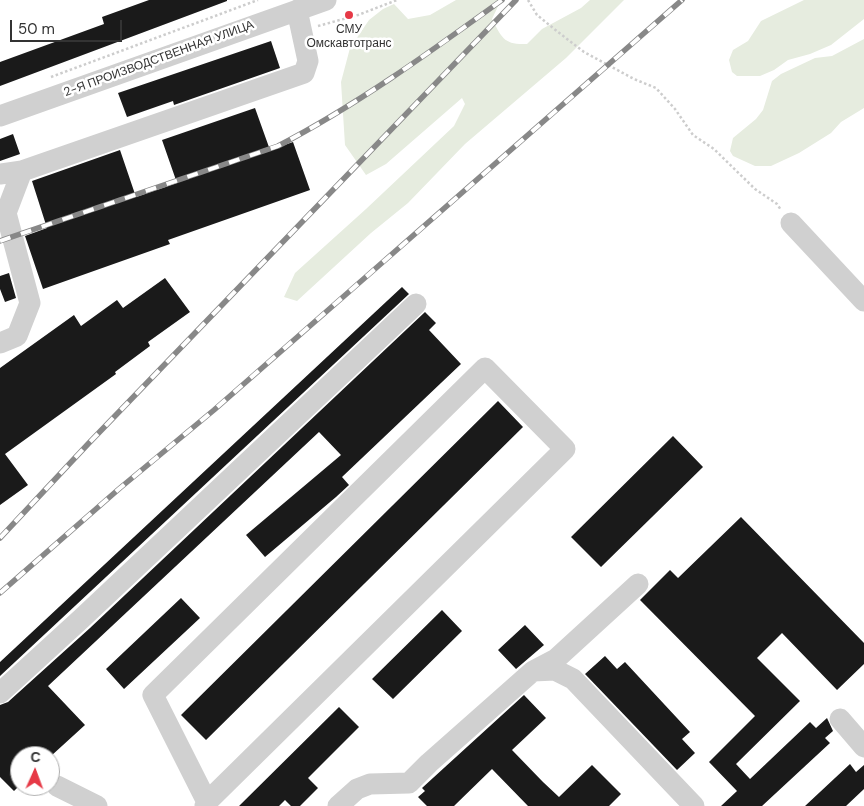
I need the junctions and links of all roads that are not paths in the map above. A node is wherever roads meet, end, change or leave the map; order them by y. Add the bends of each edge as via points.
1 (321, 1) edge
2 (297, 10) junction
3 (0, 116) edge
4 (22, 171) junction
5 (0, 174) edge
6 (791, 223) road end
7 (864, 301) edge
8 (416, 304) dead end
9 (0, 343) edge
10 (638, 584) dead end
11 (533, 671) junction
12 (0, 693) edge
13 (840, 719) dead end
14 (864, 747) edge
15 (60, 788) edge
16 (206, 804) edge
17 (97, 806) edge
18 (338, 806) edge
19 (694, 806) edge

1 - 2 street, 2-Я ПРОИЗВОДСТВЕННАЯ УЛИЦА
2 - 3 street, 2-Я ПРОИЗВОДСТВЕННАЯ УЛИЦА
2 - 4 street via 308,61 304,73
4 - 5 street
4 - 9 street via 6,213 30,303 17,336
6 - 7 street
8 - 12 street
10 - 11 street via 556,659
11 - 18 street via 409,783 370,784 357,789
11 - 19 street via 555,670 573,679
13 - 14 street
15 - 17 street
16 - 16 street via 153,695 485,368 565,449

